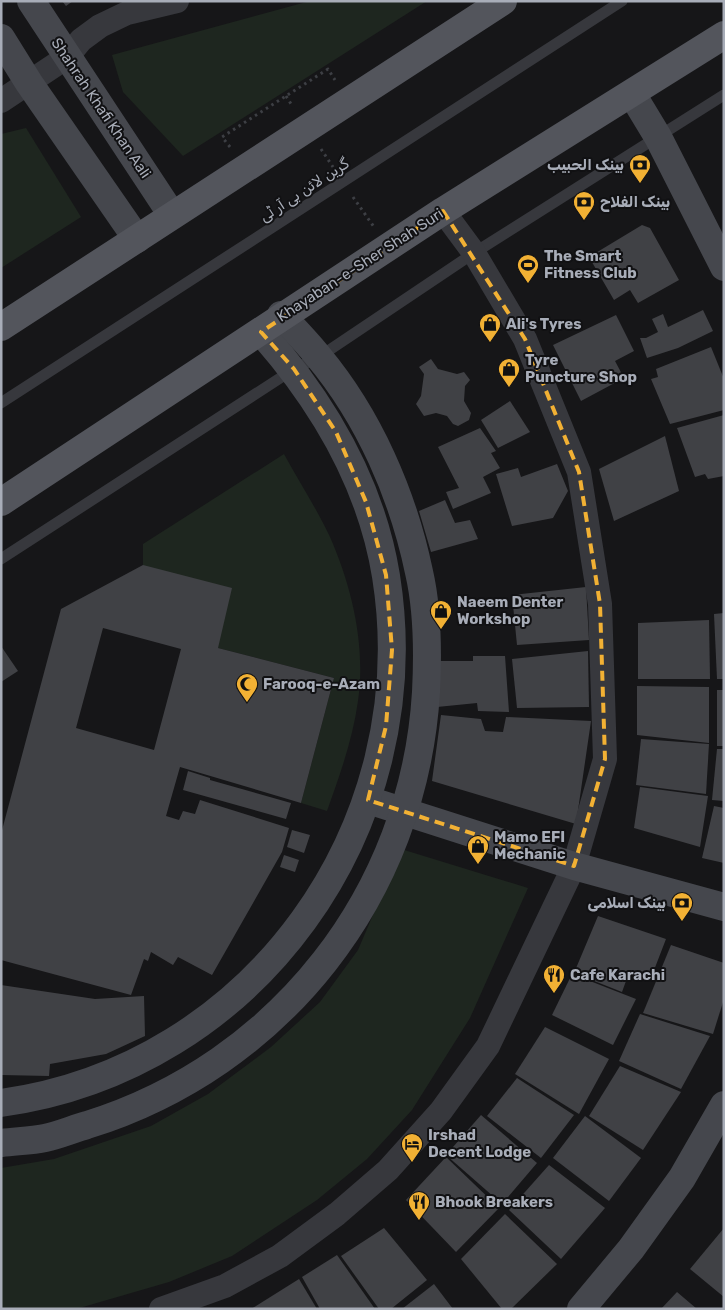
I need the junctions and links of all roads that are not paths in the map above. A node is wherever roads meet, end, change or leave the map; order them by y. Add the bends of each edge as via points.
1 (31, 1) edge
2 (177, 1) edge
3 (503, 1) edge
4 (622, 1) edge
5 (724, 35) edge
6 (1, 38) edge
7 (67, 57) junction
8 (29, 83) junction
9 (632, 94) junction
10 (724, 95) edge
11 (1, 101) edge
12 (658, 137) junction
13 (443, 210) junction
14 (172, 215) junction
15 (137, 238) junction
16 (474, 253) junction
17 (724, 267) edge
18 (271, 324) junction
19 (1, 327) edge
20 (320, 357) junction
21 (294, 369) junction
22 (1, 403) edge
23 (1, 502) edge
24 (1, 559) edge
25 (368, 800) junction
26 (405, 812) junction
27 (574, 866) junction
28 (724, 907) edge
29 (1, 1103) edge
30 (724, 1105) edge
31 (1, 1143) edge
32 (161, 1309) edge
33 (580, 1309) edge

1 - 7 street, Shahrah Khafi Khan Aali
2 - 7 street via 127,13 100,26 81,40
3 - 14 main road
4 - 22 lane, گرین لائن بی آر ٹی
5 - 9 main road, Khayaban-e-Sher Shah Suri
6 - 8 street
7 - 8 street
7 - 14 street, Shahrah Khafi Khan Aali
8 - 11 street
8 - 15 street
9 - 12 street
9 - 13 main road, Khayaban-e-Sher Shah Suri
10 - 12 lane
12 - 16 lane
12 - 17 street
13 - 16 street
13 - 18 main road, Khayaban-e-Sher Shah Suri
14 - 15 main road
15 - 19 main road
16 - 20 lane
16 - 27 street via 525,339 580,472 600,604 606,759
18 - 20 street
18 - 21 street
18 - 23 main road, Khayaban-e-Sher Shah Suri
20 - 21 lane
20 - 26 street via 365,424 398,496 420,574 428,654 423,734
21 - 24 lane
21 - 25 street via 336,432 366,502 386,575 392,650 386,726
25 - 26 street
25 - 29 street via 337,870 305,919 241,992 179,1039 110,1074 36,1098
26 - 27 street
26 - 31 street via 372,890 332,953 269,1023 201,1074 126,1112 45,1138
27 - 28 street
27 - 32 street via 488,1046 440,1111 388,1170 337,1214 280,1256 225,1286
30 - 33 street via 682,1178 631,1248

